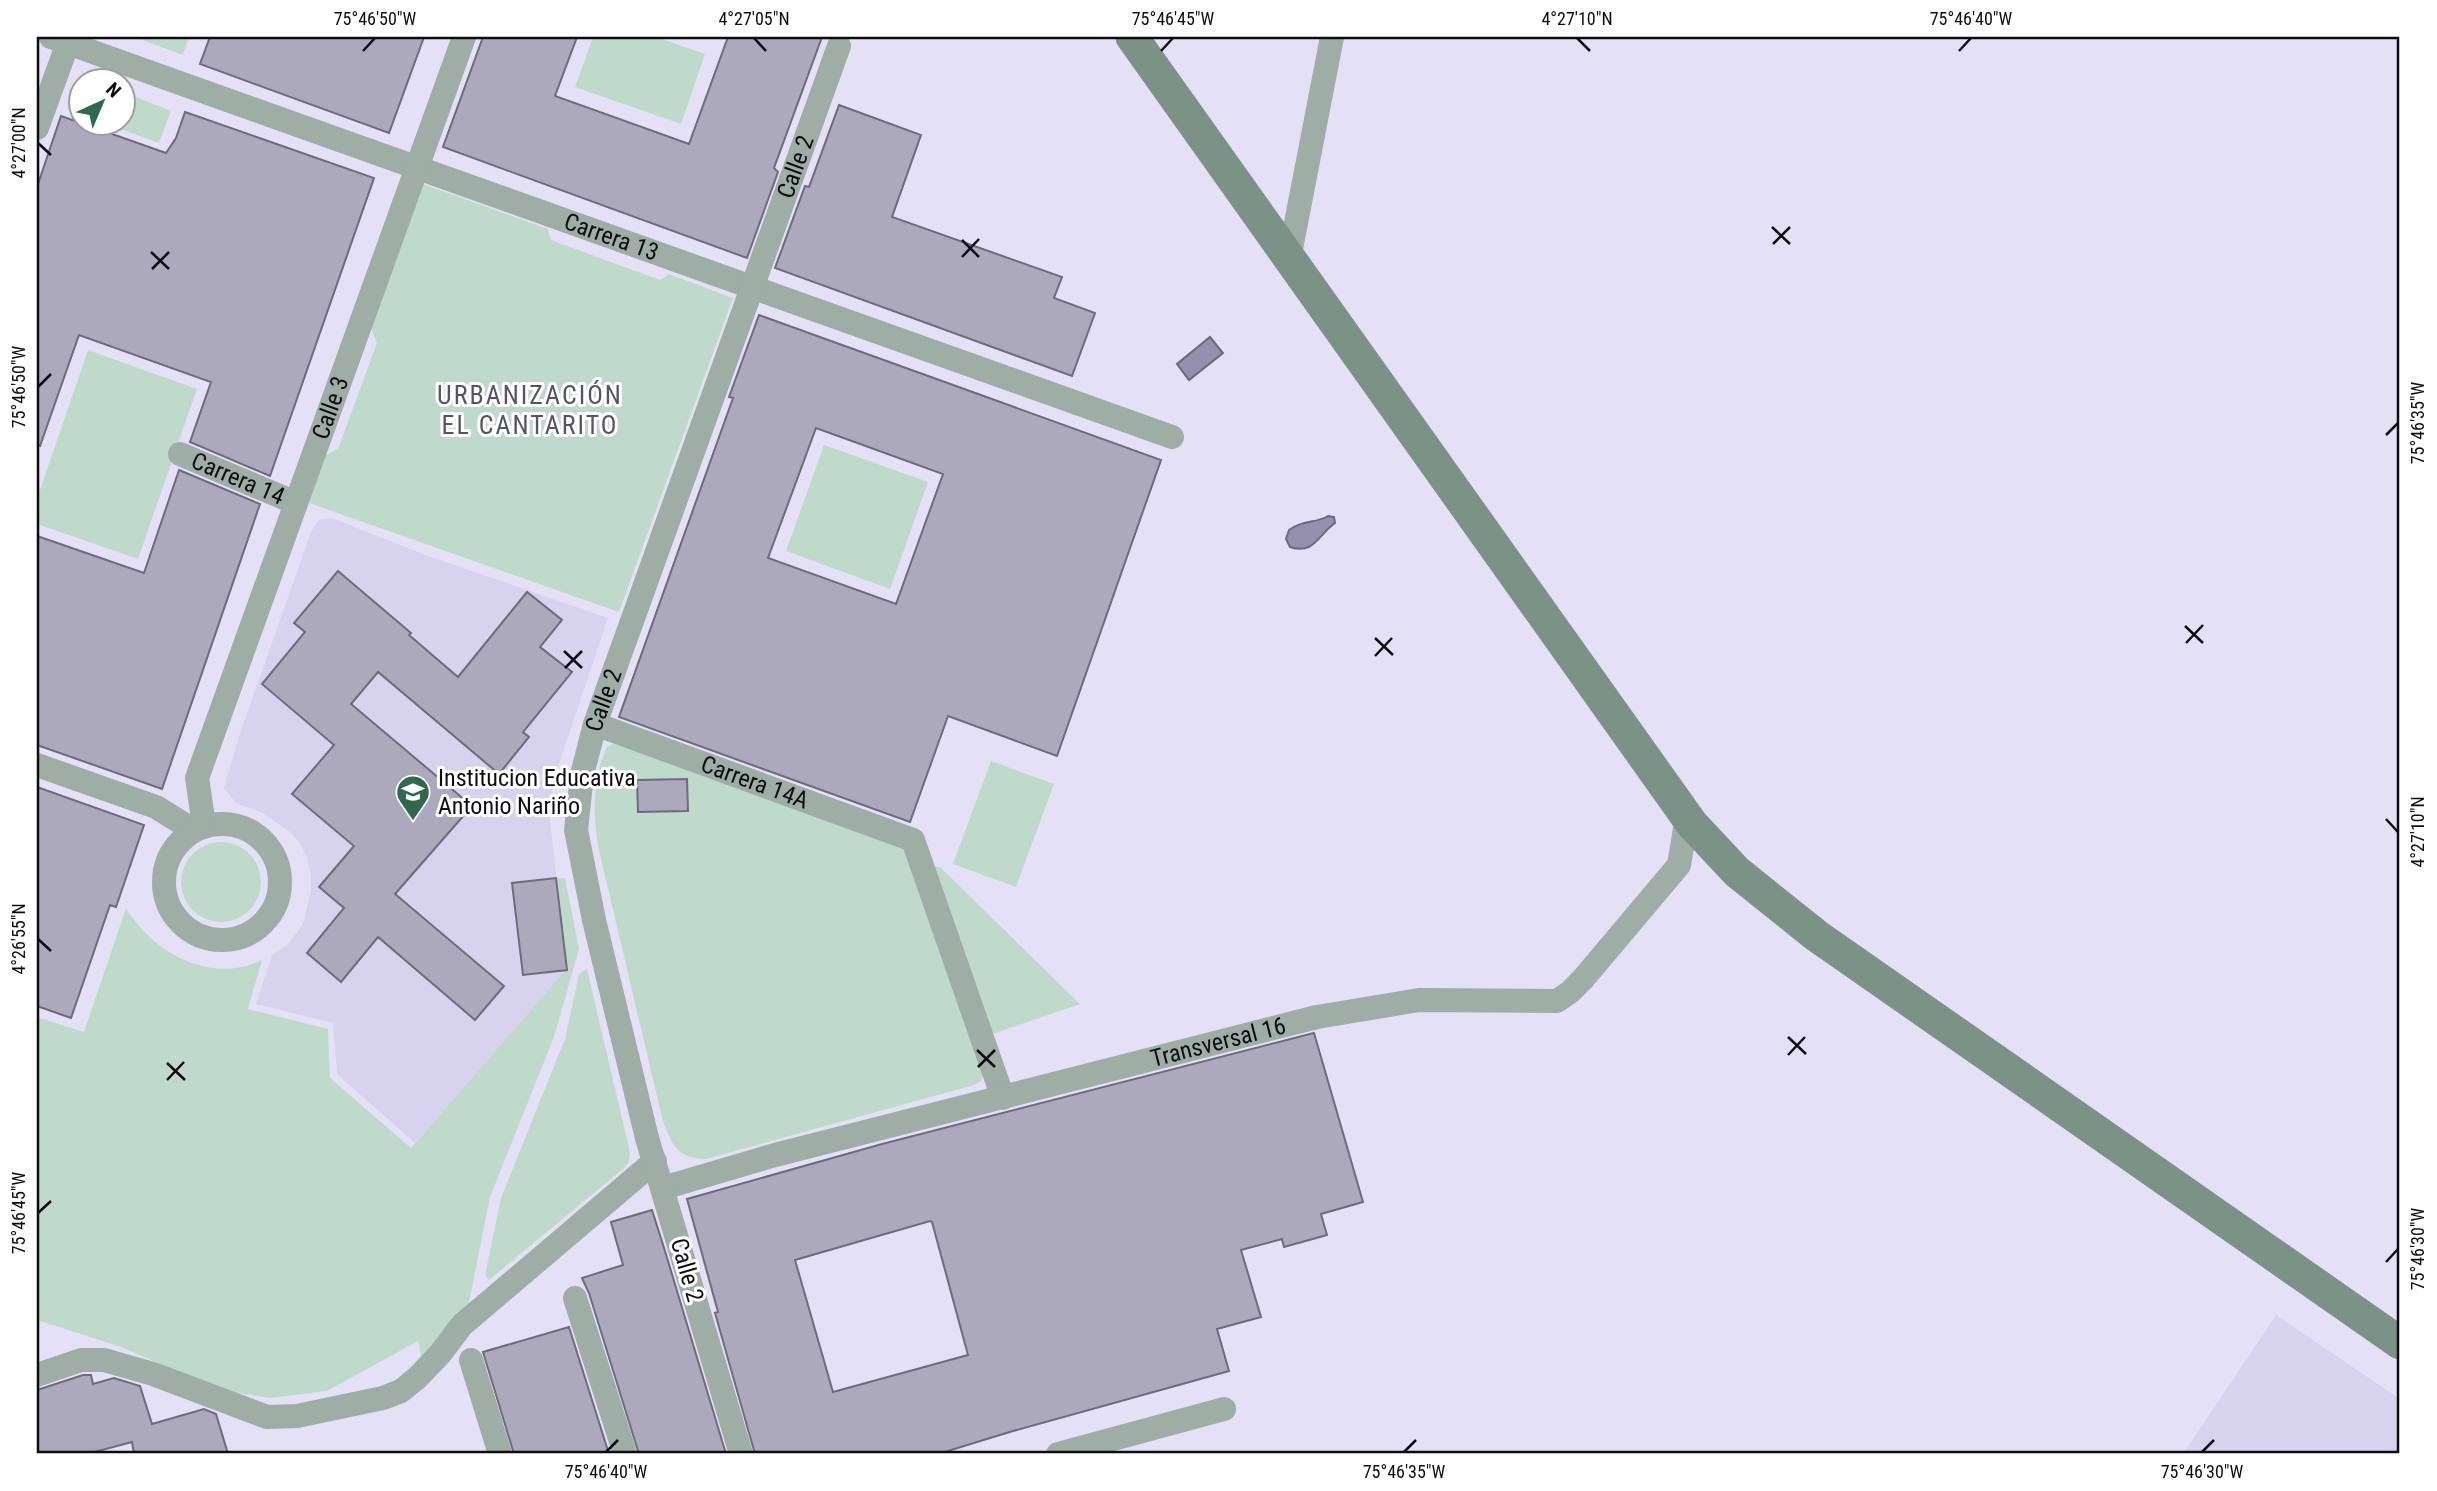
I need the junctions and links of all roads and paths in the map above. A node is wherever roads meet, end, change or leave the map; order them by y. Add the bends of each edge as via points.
1 (464, 37) edge
2 (1132, 37) edge
3 (1332, 37) edge
4 (63, 38) edge
5 (839, 46) dead end
6 (37, 128) edge
7 (417, 167) junction
8 (1290, 259) junction
9 (753, 288) junction
10 (1172, 437) dead end
11 (180, 454) dead end
12 (296, 503) junction
13 (595, 724) junction
14 (37, 765) edge
15 (1687, 817) junction
16 (200, 831) junction
17 (1724, 858) junction
18 (1679, 865) junction
19 (1003, 1098) junction
20 (655, 1161) junction
21 (663, 1188) junction
22 (575, 1298) dead end
23 (2400, 1343) edge
24 (471, 1360) dead end
25 (37, 1375) edge
26 (1224, 1409) dead end
27 (500, 1454) edge
28 (625, 1454) edge
29 (741, 1454) edge
30 (1058, 1454) edge

1 - 7 street, Calle 3
2 - 8 main road
3 - 8 street
4 - 6 street
4 - 7 street, Carrera 13
5 - 9 street, Calle 2
7 - 9 street, Carrera 13
7 - 12 street, Calle 3
8 - 15 main road
9 - 10 street, Carrera 13
9 - 13 street, Calle 2
11 - 12 street, Carrera 14
12 - 16 street, Calle 3 via 197,778
13 - 19 street, Carrera 14A via 913,840
13 - 20 street, Calle 2 via 582,775 576,830
14 - 16 street via 156,807
15 - 17 main road
15 - 18 street
16 - 16 street via 166,865 163,876 170,910 185,927 205,938 240,938 260,927 274,909 280,875 273,854 249,830
17 - 18 street
17 - 23 main road via 1817,936
18 - 19 street, Transversal 16 via 1583,979 1557,1001 1419,1000 1317,1017
19 - 21 street, Transversal 16
20 - 21 street, Calle 2
20 - 25 street via 462,1325 417,1378 383,1398 297,1416 267,1417 104,1360 81,1360
21 - 29 street, Calle 2
22 - 28 street
24 - 27 street
26 - 30 street

